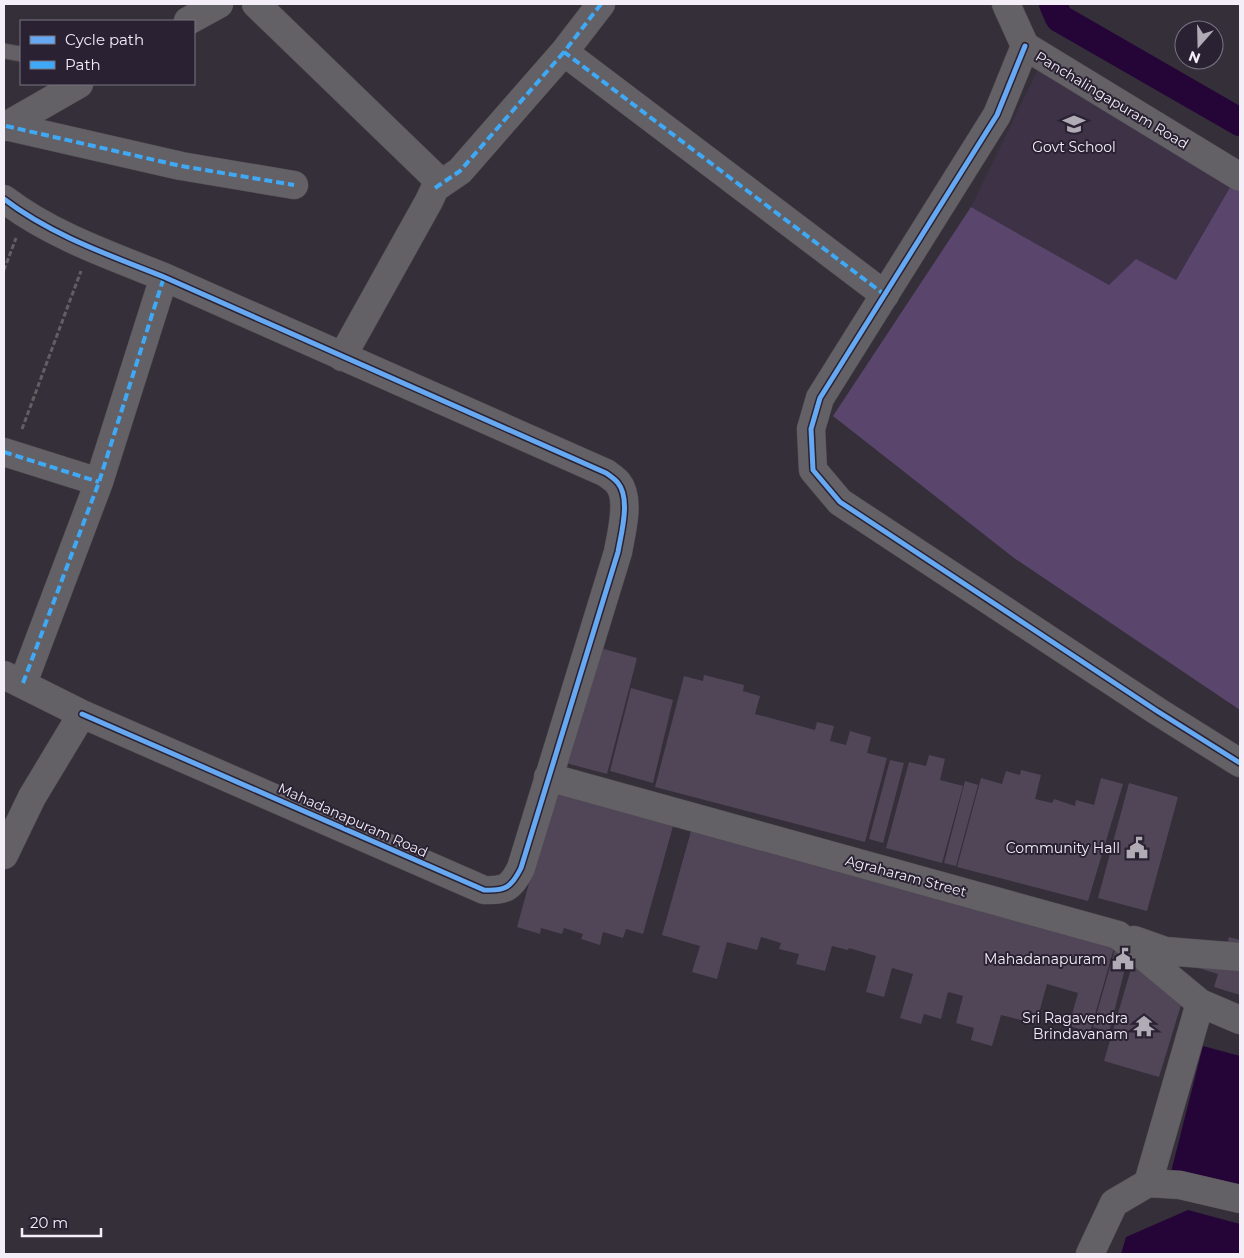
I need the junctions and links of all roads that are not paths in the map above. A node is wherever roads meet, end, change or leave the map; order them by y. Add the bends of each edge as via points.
1 (219, 4) edge
2 (256, 4) edge
3 (601, 4) edge
4 (1006, 4) edge
5 (190, 20) edge
6 (1025, 46) junction
7 (4, 51) edge
8 (564, 52) junction
9 (20, 54) edge
10 (75, 85) edge
11 (5, 126) edge
12 (1240, 177) edge
13 (294, 185) dead end
14 (435, 188) junction
15 (14, 207) edge
16 (164, 277) junction
17 (884, 295) junction
18 (342, 357) junction
19 (8, 453) edge
20 (98, 482) junction
21 (14, 679) edge
22 (82, 714) junction
23 (1240, 763) edge
24 (548, 777) junction
25 (4, 854) edge
26 (1118, 935) junction
27 (1240, 958) edge
28 (1200, 1003) junction
29 (1240, 1020) edge
30 (1148, 1183) junction
31 (1240, 1199) edge
32 (1090, 1254) edge

1 - 5 street
2 - 14 street via 436,178
3 - 8 street
4 - 6 street, Panchalingapuram Road
6 - 12 street, Panchalingapuram Road
6 - 17 street via 997,115
7 - 9 lane
8 - 14 street via 460,171
8 - 17 street
10 - 11 street
11 - 13 street via 181,166
14 - 18 street
15 - 16 street, Mahadanapuram Road via 90,247
16 - 18 street, Mahadanapuram Road
16 - 20 street
17 - 23 street via 820,398 810,429 814,470 840,502
18 - 24 street, Mahadanapuram Road via 606,473 618,483 623,493 624,516 618,552
19 - 20 street
20 - 21 street
21 - 22 street, Mahadanapuram Road
22 - 24 street, Mahadanapuram Road via 484,890 500,891 514,883
22 - 25 street via 32,797
24 - 26 street, Agraharam Street
26 - 27 street via 1165,951
26 - 28 street, Agraharam Street
28 - 29 street, Agraharam Street
28 - 30 street
30 - 31 street via 1180,1185
30 - 32 street via 1114,1203

